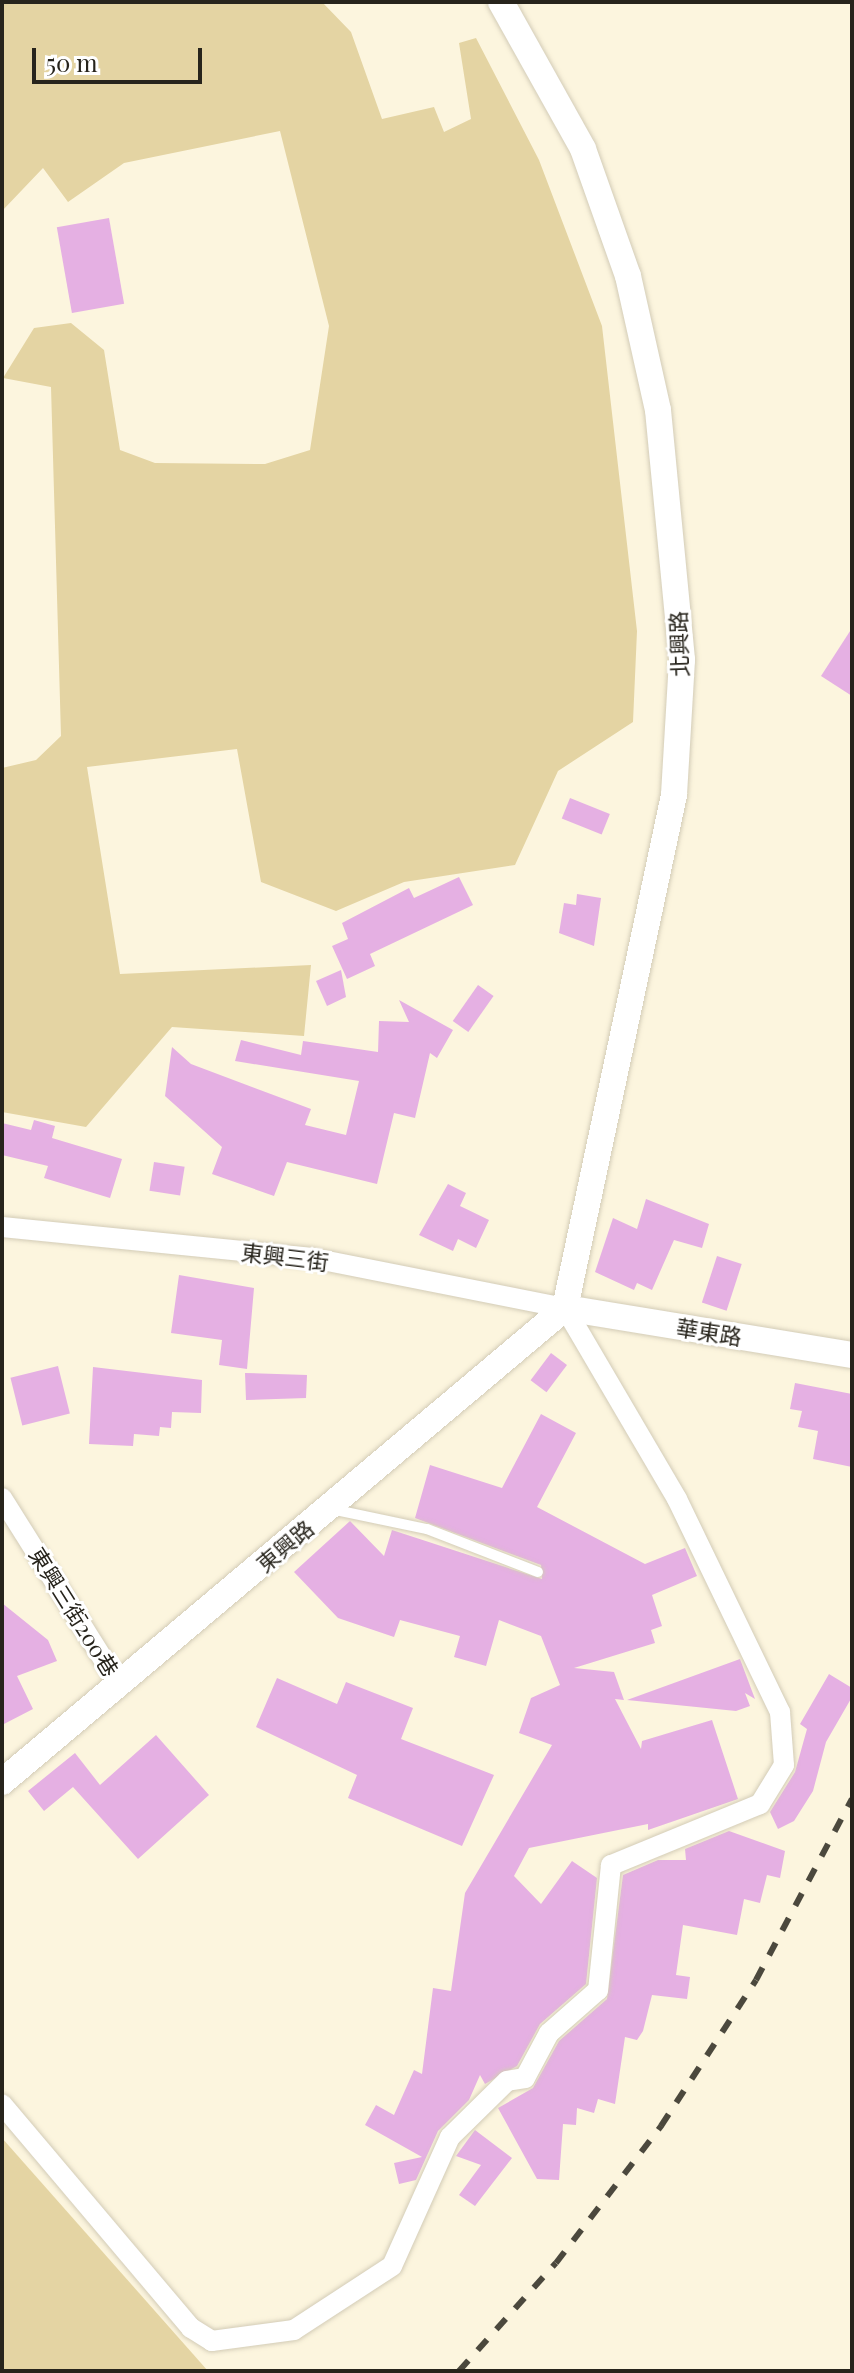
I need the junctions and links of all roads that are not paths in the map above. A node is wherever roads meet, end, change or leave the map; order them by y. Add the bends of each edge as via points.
1 (501, 2) edge
2 (2, 1227) edge
3 (565, 1308) junction
4 (852, 1355) edge
5 (2, 1498) edge
6 (329, 1509) junction
7 (538, 1572) dead end
8 (120, 1686) junction
9 (2, 1782) edge
10 (2, 2104) edge

1 - 3 street, 北興路 via 583,149 628,276 658,410 682,660 674,795
2 - 3 street, 東興三街 via 312,1258
3 - 4 street, 華東路
3 - 6 street, 東興路
3 - 10 street via 677,1499 780,1712 784,1765 760,1804 611,1865 598,1990 549,2033 525,2078 507,2081 450,2137 392,2266 294,2330 212,2341 191,2328
5 - 8 street, 東興三街200巷
6 - 7 lane via 427,1529
6 - 8 street, 東興路
8 - 9 street, 東興路

